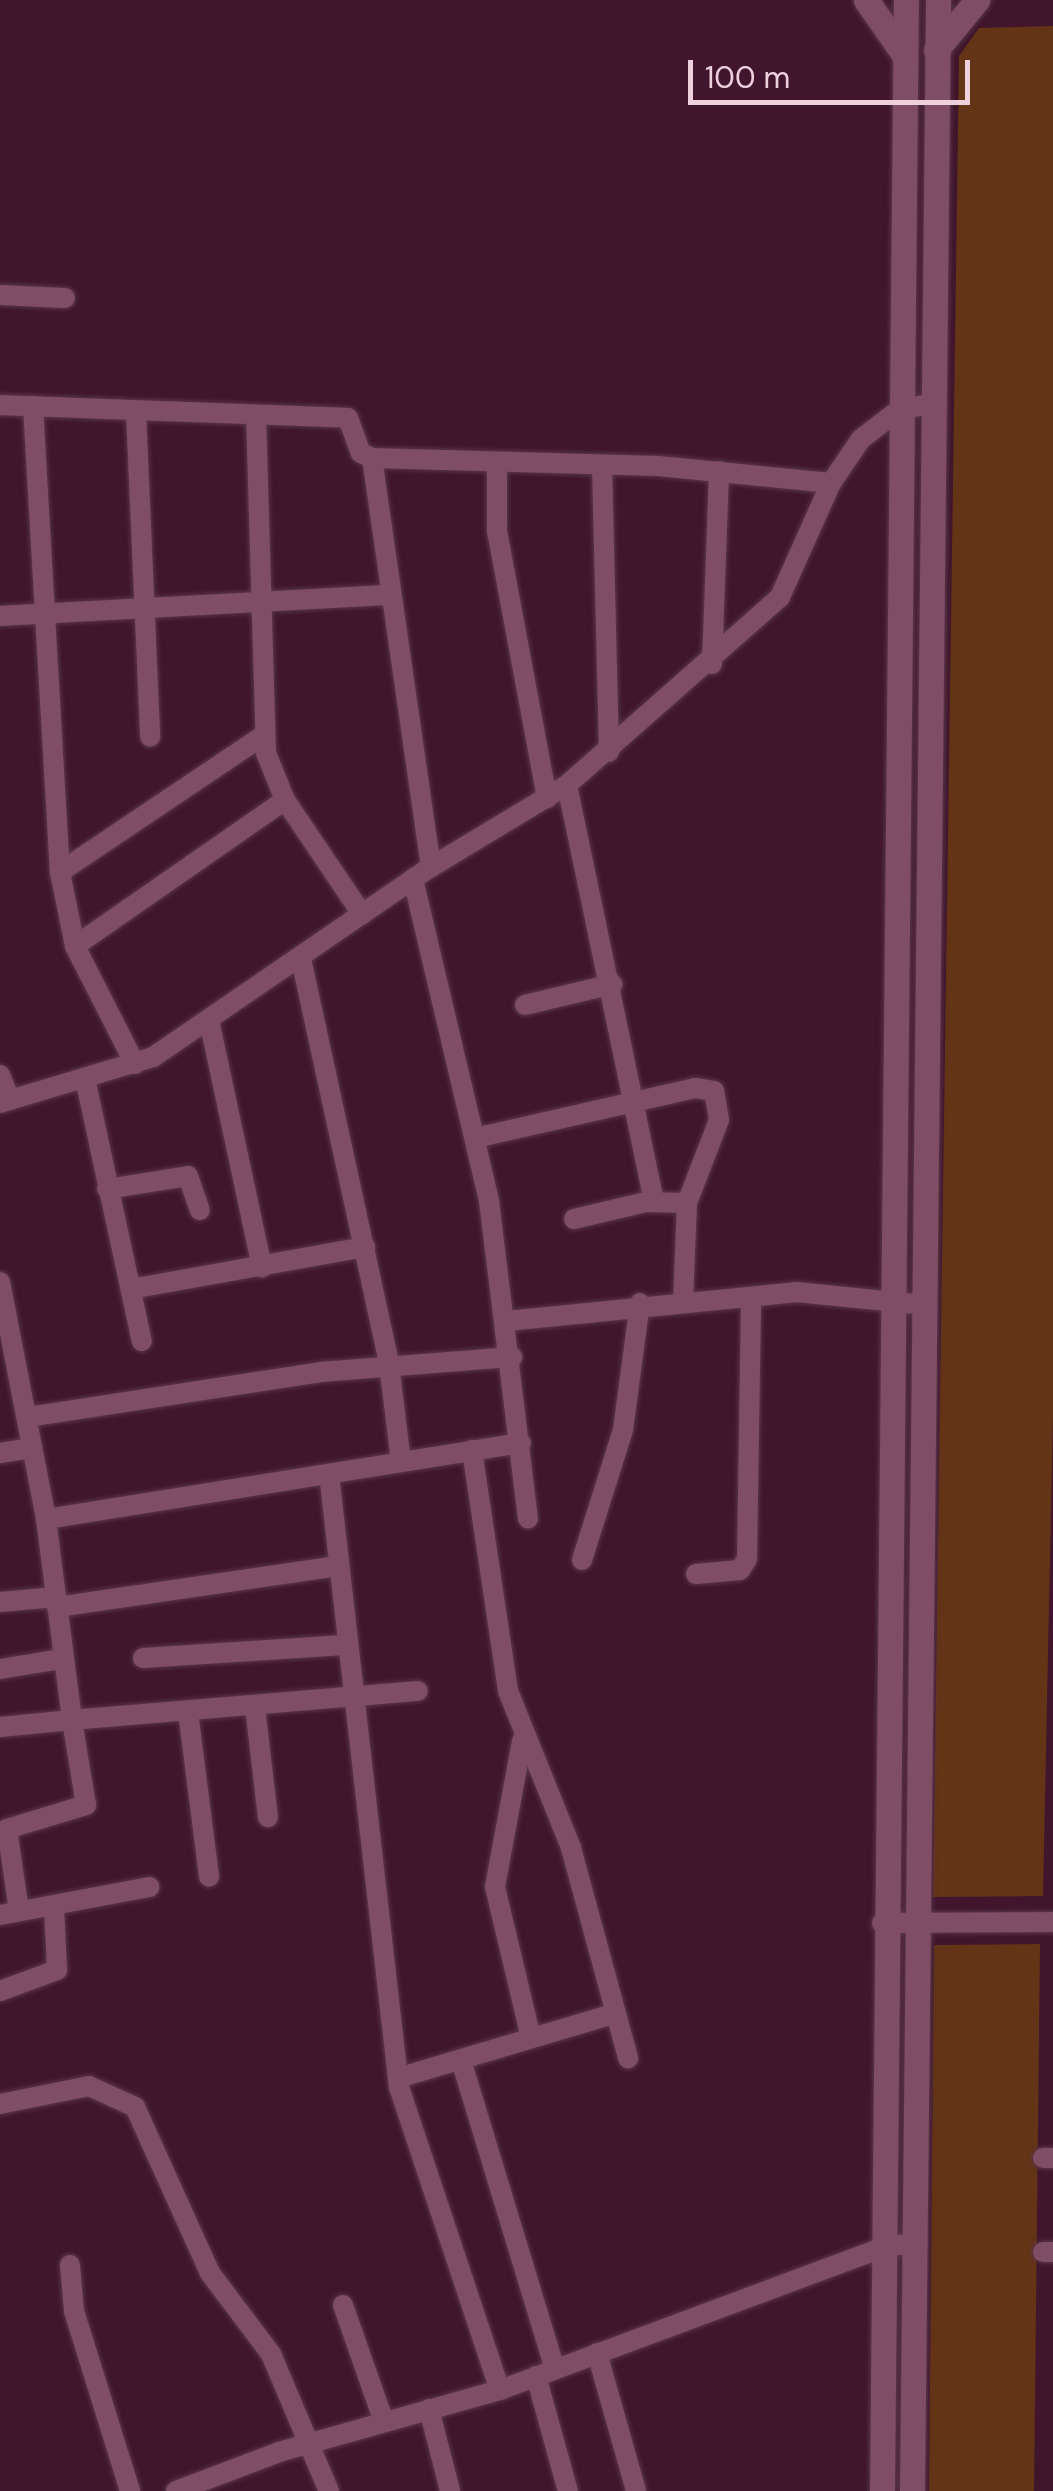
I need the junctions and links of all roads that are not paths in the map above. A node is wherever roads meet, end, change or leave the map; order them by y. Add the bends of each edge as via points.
1 (866, 0) edge
2 (906, 0) edge
3 (938, 0) edge
4 (977, 0) edge
5 (934, 53) junction
6 (906, 56) junction
7 (0, 295) edge
8 (65, 298) dead end
9 (930, 404) junction
10 (0, 405) edge
11 (33, 406) junction
12 (900, 409) junction
13 (136, 412) junction
14 (256, 415) junction
15 (372, 458) junction
16 (497, 462) junction
17 (602, 465) junction
18 (719, 471) junction
19 (831, 483) junction
20 (386, 596) junction
21 (259, 603) junction
22 (144, 608) junction
23 (44, 615) junction
24 (0, 616) edge
25 (712, 664) junction
26 (264, 735) junction
27 (150, 737) dead end
28 (609, 752) junction
29 (567, 786) junction
30 (547, 798) junction
31 (284, 800) junction
32 (60, 872) junction
33 (422, 873) junction
34 (362, 914) junction
35 (75, 946) junction
36 (300, 960) junction
37 (613, 984) junction
38 (525, 1005) dead end
39 (210, 1020) junction
40 (135, 1064) junction
41 (0, 1075) edge
42 (86, 1083) junction
43 (5, 1102) edge
44 (637, 1104) junction
45 (475, 1138) junction
46 (108, 1189) junction
47 (654, 1200) junction
48 (688, 1203) junction
49 (200, 1210) dead end
50 (574, 1220) dead end
51 (364, 1247) junction
52 (262, 1267) junction
53 (0, 1282) edge
54 (132, 1289) junction
55 (752, 1299) junction
56 (683, 1301) junction
57 (640, 1303) junction
58 (893, 1305) junction
59 (928, 1305) junction
60 (508, 1321) junction
61 (142, 1341) dead end
62 (512, 1356) junction
63 (390, 1364) junction
64 (27, 1417) junction
65 (521, 1443) junction
66 (32, 1448) junction
67 (472, 1450) junction
68 (0, 1453) edge
69 (401, 1462) junction
70 (329, 1474) junction
71 (46, 1519) junction
72 (528, 1519) dead end
73 (582, 1560) dead end
74 (338, 1566) junction
75 (696, 1574) dead end
76 (0, 1602) edge
77 (56, 1602) junction
78 (345, 1645) junction
79 (143, 1658) dead end
80 (62, 1659) junction
81 (0, 1669) edge
82 (418, 1691) dead end
83 (349, 1700) junction
84 (255, 1707) junction
85 (188, 1712) junction
86 (72, 1720) junction
87 (0, 1727) edge
88 (522, 1741) junction
89 (268, 1817) dead end
90 (6, 1825) edge
91 (209, 1877) dead end
92 (149, 1887) dead end
93 (54, 1906) junction
94 (9, 1913) edge
95 (923, 1922) junction
96 (1053, 1922) edge
97 (882, 1923) junction
98 (0, 1991) edge
99 (616, 2013) junction
100 (531, 2038) junction
101 (628, 2058) dead end
102 (460, 2060) junction
103 (398, 2078) junction
104 (0, 2104) edge
105 (915, 2243) junction
106 (885, 2247) junction
107 (70, 2266) dead end
108 (343, 2305) dead end
109 (597, 2353) junction
110 (545, 2372) junction
111 (500, 2390) junction
112 (429, 2410) junction
113 (384, 2422) junction
114 (305, 2444) junction
115 (180, 2490) edge
116 (130, 2491) edge
117 (329, 2491) edge
118 (450, 2491) edge
119 (568, 2491) edge
120 (636, 2491) edge
121 (882, 2491) edge
122 (912, 2491) edge

1 - 6 street
2 - 6 street
3 - 5 street
4 - 5 street
5 - 9 street
6 - 12 street
7 - 8 street
9 - 12 street
9 - 59 street
10 - 11 street
11 - 13 street
11 - 23 street
12 - 19 street via 861,438
12 - 58 street
13 - 14 street
13 - 22 street
14 - 15 street via 353,418 361,453
14 - 21 street
15 - 16 street
15 - 20 street
16 - 17 street
16 - 30 street via 497,531
17 - 18 street
17 - 28 street
18 - 19 street
18 - 25 street
19 - 25 street via 780,597
20 - 21 street
20 - 33 street
21 - 22 street
21 - 26 street
22 - 23 street
22 - 27 street
23 - 24 street
23 - 32 street
25 - 28 street
26 - 31 street
26 - 32 street
28 - 29 street
29 - 30 street
29 - 37 street
30 - 33 street
31 - 34 street
31 - 35 street
32 - 35 street
33 - 34 street
33 - 45 street
34 - 36 street
35 - 40 street
36 - 39 street
36 - 51 street
37 - 38 street
37 - 44 street
39 - 40 street
39 - 52 street
40 - 42 street
41 - 43 street
42 - 43 street
42 - 46 street
44 - 45 street
44 - 47 street
44 - 48 street via 695,1088 717,1098 719,1120
45 - 60 street
46 - 49 street via 188,1176
46 - 54 street
47 - 48 street
47 - 50 street
48 - 56 street
51 - 52 street
51 - 63 street
52 - 54 street
53 - 64 street
54 - 61 street
55 - 56 street
55 - 58 street via 808,1291
55 - 75 street via 748,1559 740,1570
56 - 57 street
57 - 60 street
57 - 73 street via 623,1430
58 - 59 street
58 - 97 street
59 - 95 street
60 - 62 street
62 - 63 street
62 - 65 street
63 - 64 street
63 - 69 street
64 - 66 street
65 - 67 street
65 - 72 street
66 - 68 street
66 - 71 street
67 - 69 street
67 - 88 street via 496,1632
69 - 70 street
70 - 71 street
70 - 74 street
71 - 77 street
74 - 77 street
74 - 78 street
76 - 77 street
77 - 80 street
78 - 79 street
78 - 83 street
80 - 81 street
80 - 86 street
82 - 83 street
83 - 84 street
83 - 103 street
84 - 85 street
84 - 89 street
85 - 86 street
85 - 91 street
86 - 87 street
86 - 90 street via 86,1805
88 - 99 street via 567,1834
88 - 100 street via 495,1887
90 - 94 street
92 - 93 street
93 - 94 street
93 - 98 street via 57,1970
95 - 96 street
95 - 97 street
95 - 105 street
97 - 106 street
99 - 100 street
99 - 101 street
100 - 102 street
102 - 103 street
102 - 110 street
103 - 111 street
104 - 114 street via 90,2086 135,2107 210,2273 271,2354
105 - 106 street
105 - 122 street
106 - 109 street
106 - 121 street
107 - 116 street via 74,2311
108 - 113 street
109 - 110 street
109 - 120 street
110 - 111 street
110 - 119 street
111 - 112 street
112 - 113 street
112 - 118 street
113 - 114 street
114 - 115 street
114 - 117 street

